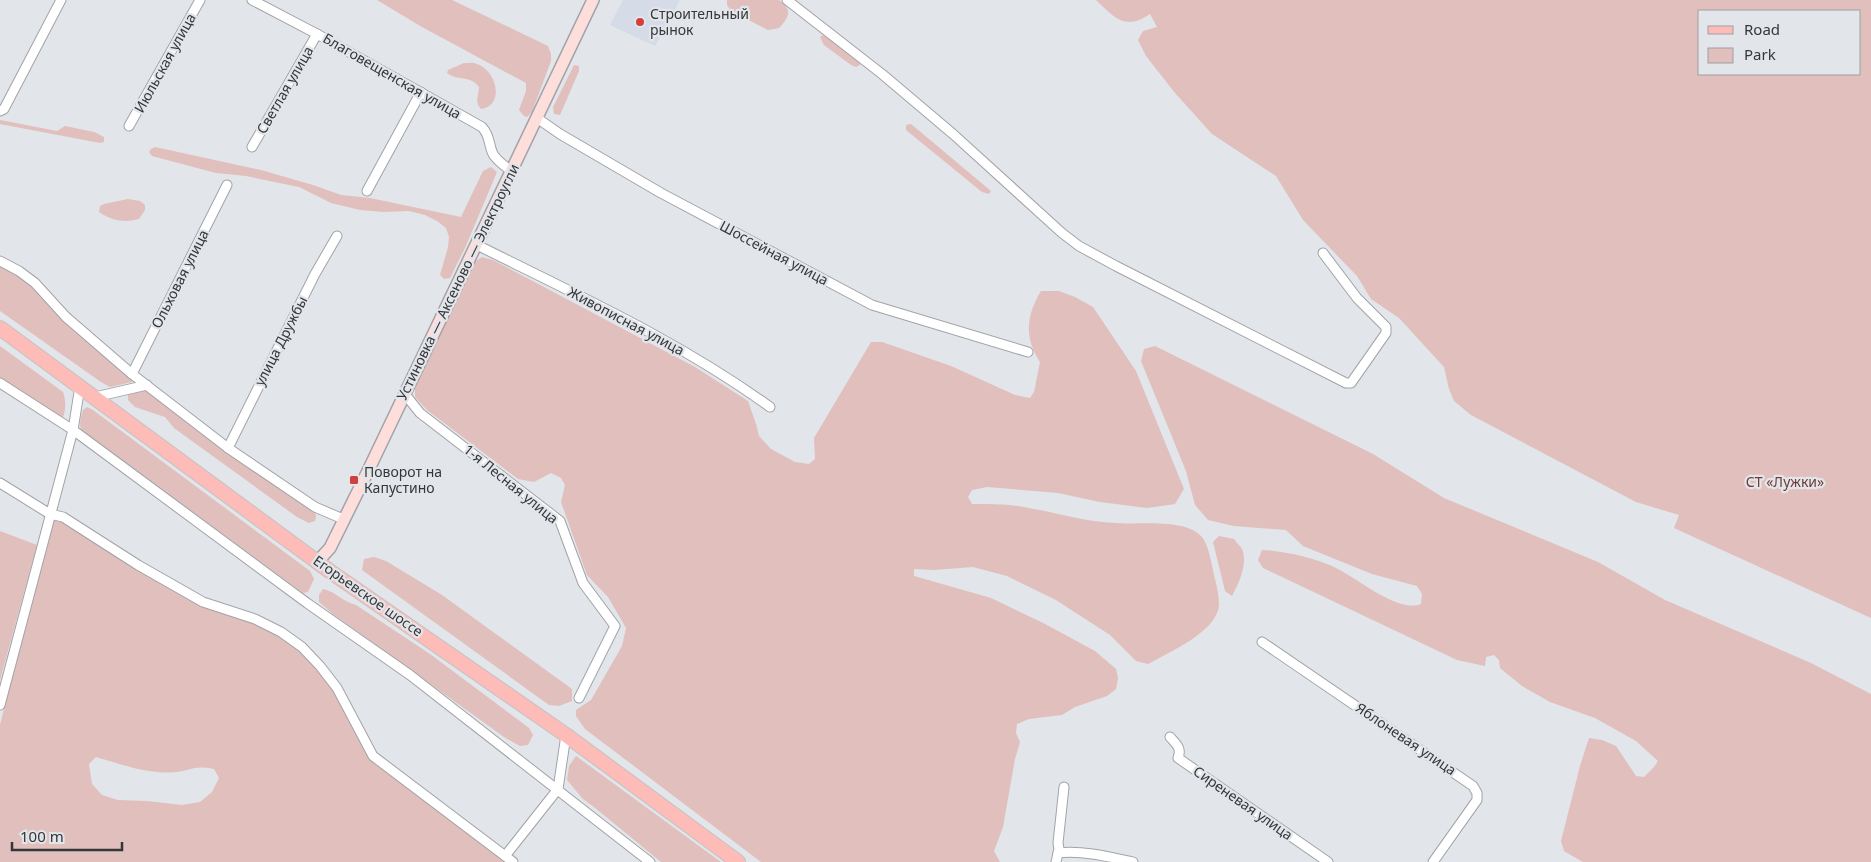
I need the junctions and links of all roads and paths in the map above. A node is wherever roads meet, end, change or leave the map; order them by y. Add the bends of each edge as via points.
1 (61, 0) edge
2 (200, 0) edge
3 (252, 0) edge
4 (593, 0) edge
5 (787, 0) edge
6 (317, 34) junction
7 (421, 92) junction
8 (0, 110) edge
9 (537, 118) junction
10 (129, 126) dead end
11 (252, 147) dead end
12 (511, 171) junction
13 (227, 185) dead end
14 (367, 191) dead end
15 (337, 236) dead end
16 (477, 245) junction
17 (1323, 253) dead end
18 (0, 261) edge
19 (0, 328) edge
20 (1028, 352) dead end
21 (132, 374) junction
22 (0, 383) edge
23 (147, 385) junction
24 (80, 386) junction
25 (404, 393) junction
26 (95, 398) junction
27 (770, 407) dead end
28 (73, 430) junction
29 (228, 448) junction
30 (0, 483) edge
31 (50, 514) junction
32 (343, 519) junction
33 (318, 561) junction
34 (1262, 642) dead end
35 (579, 698) dead end
36 (0, 705) edge
37 (566, 735) junction
38 (1170, 737) dead end
39 (1064, 787) dead end
40 (558, 790) junction
41 (505, 856) junction
42 (1057, 857) edge
43 (513, 862) edge
44 (650, 862) edge
45 (738, 862) edge
46 (1133, 862) edge
47 (1328, 862) edge
48 (1433, 862) edge

1 - 8 street via 4,109
2 - 10 street, Июльская улица
3 - 6 street, Благовещенская улица
4 - 9 main road, Устиновка — Аксеново — Электроугли
5 - 17 street via 953,134 1079,246 1190,305 1351,383 1386,333 1386,327 1357,298
6 - 7 street, Благовещенская улица
6 - 11 street, Светлая улица
7 - 12 street, Благовещенская улица via 482,128 488,134 492,152
7 - 14 street
9 - 12 main road, Устиновка — Аксеново — Электроугли
9 - 20 street, Шоссейная улица via 662,193 872,305
12 - 16 main road, Устиновка — Аксеново — Электроугли
13 - 21 street, Ольховая улица
15 - 29 street, улица Дружбы
16 - 25 main road, Устиновка — Аксеново — Электроугли
16 - 27 street, Живописная улица via 650,331 730,378
18 - 21 street via 35,283 66,317
19 - 24 main road, Егорьевское шоссе
21 - 23 street
22 - 28 street
23 - 26 street
23 - 29 street
24 - 26 main road, Егорьевское шоссе
24 - 28 street
25 - 32 main road, Устиновка — Аксеново — Электроугли
25 - 35 street, 1-я Лесная улица via 420,413 560,521 583,582 615,626
26 - 33 main road, Егорьевское шоссе
28 - 31 street
28 - 40 street via 410,675
29 - 32 street via 316,507
30 - 31 street
31 - 36 street
31 - 41 street via 63,517 203,602 255,619 302,647 337,688 373,756
32 - 33 main road, Устиновка — Аксеново — Электроугли via 330,548
33 - 37 main road, Егорьевское шоссе
34 - 48 street, Яблоневая улица via 1473,786 1477,800
37 - 40 street
37 - 45 main road, Егорьевское шоссе
38 - 47 street, Сиреневая улица via 1181,752 1178,758
39 - 42 street
40 - 41 street
40 - 44 street
41 - 43 street
42 - 46 street via 1069,852

